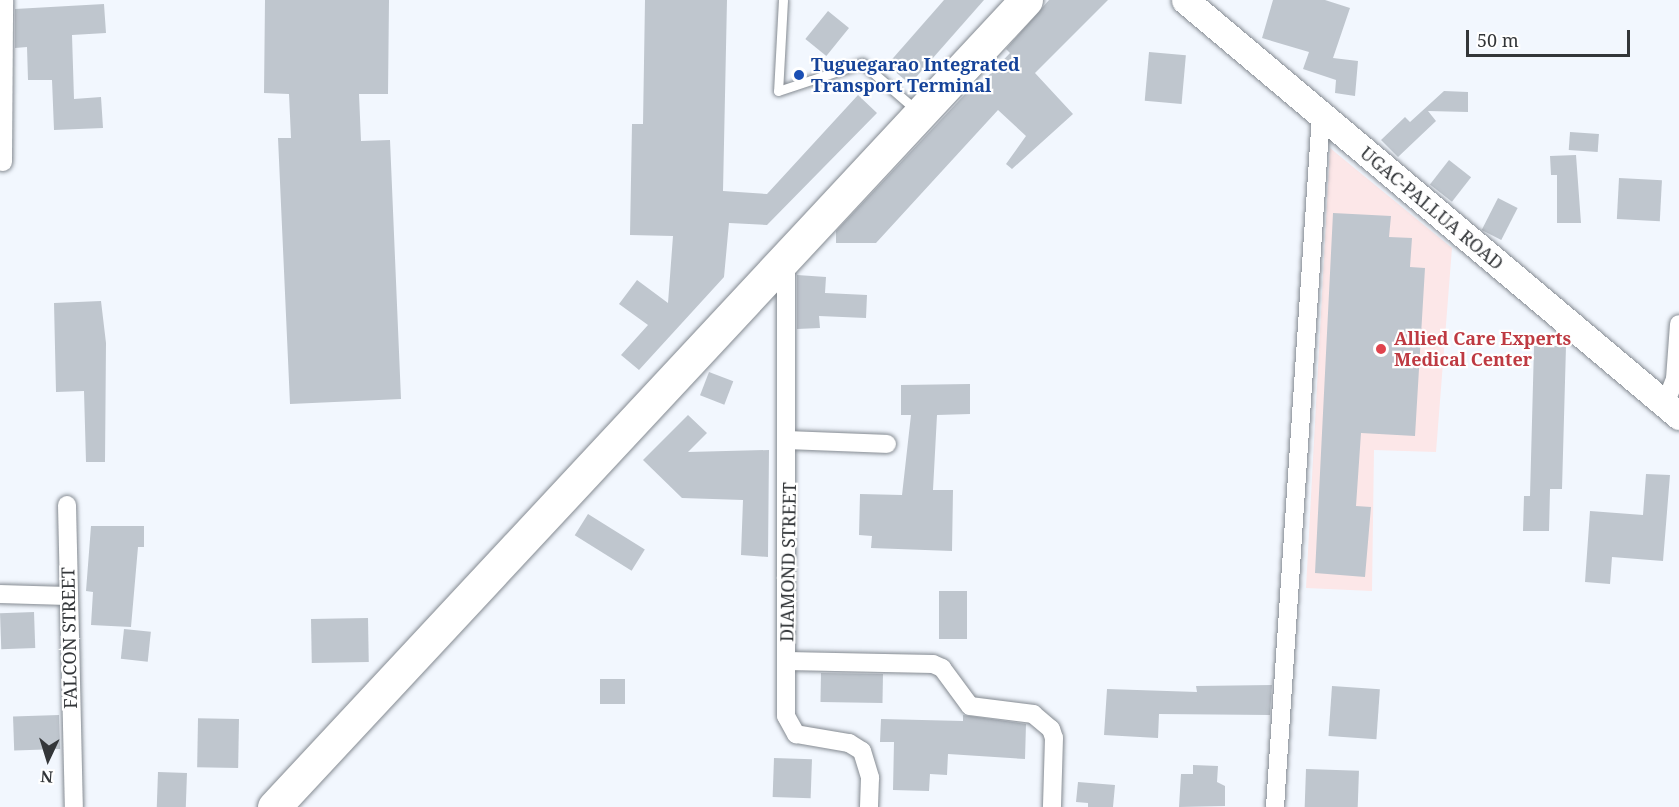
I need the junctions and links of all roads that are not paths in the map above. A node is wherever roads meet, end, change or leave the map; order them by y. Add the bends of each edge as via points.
1 (4, 0) edge
2 (783, 0) edge
3 (1026, 0) edge
4 (1185, 0) edge
5 (921, 114) junction
6 (1322, 115) junction
7 (3, 162) dead end
8 (786, 261) junction
9 (1679, 324) edge
10 (1672, 410) edge
11 (789, 440) junction
12 (887, 444) dead end
13 (67, 505) dead end
14 (0, 594) edge
15 (67, 596) junction
16 (787, 661) junction
17 (74, 807) edge
18 (274, 807) edge
19 (869, 807) edge
20 (1052, 807) edge
21 (1275, 807) edge

1 - 7 street
2 - 5 lane via 777,91 862,63
3 - 5 highway
4 - 6 street, UGAC-PALLUA ROAD
5 - 8 highway
6 - 10 street, UGAC-PALLUA ROAD
6 - 21 street
8 - 11 street, DIAMOND STREET
8 - 18 highway
9 - 10 street
11 - 12 street
11 - 16 street, DIAMOND STREET
13 - 15 street, FALCON STREET
14 - 15 street
15 - 17 street, FALCON STREET
16 - 19 street, DIAMOND STREET via 789,726 796,734 849,743 862,751 869,771
16 - 20 street via 933,664 942,668 970,706 1033,714 1051,729 1054,738

